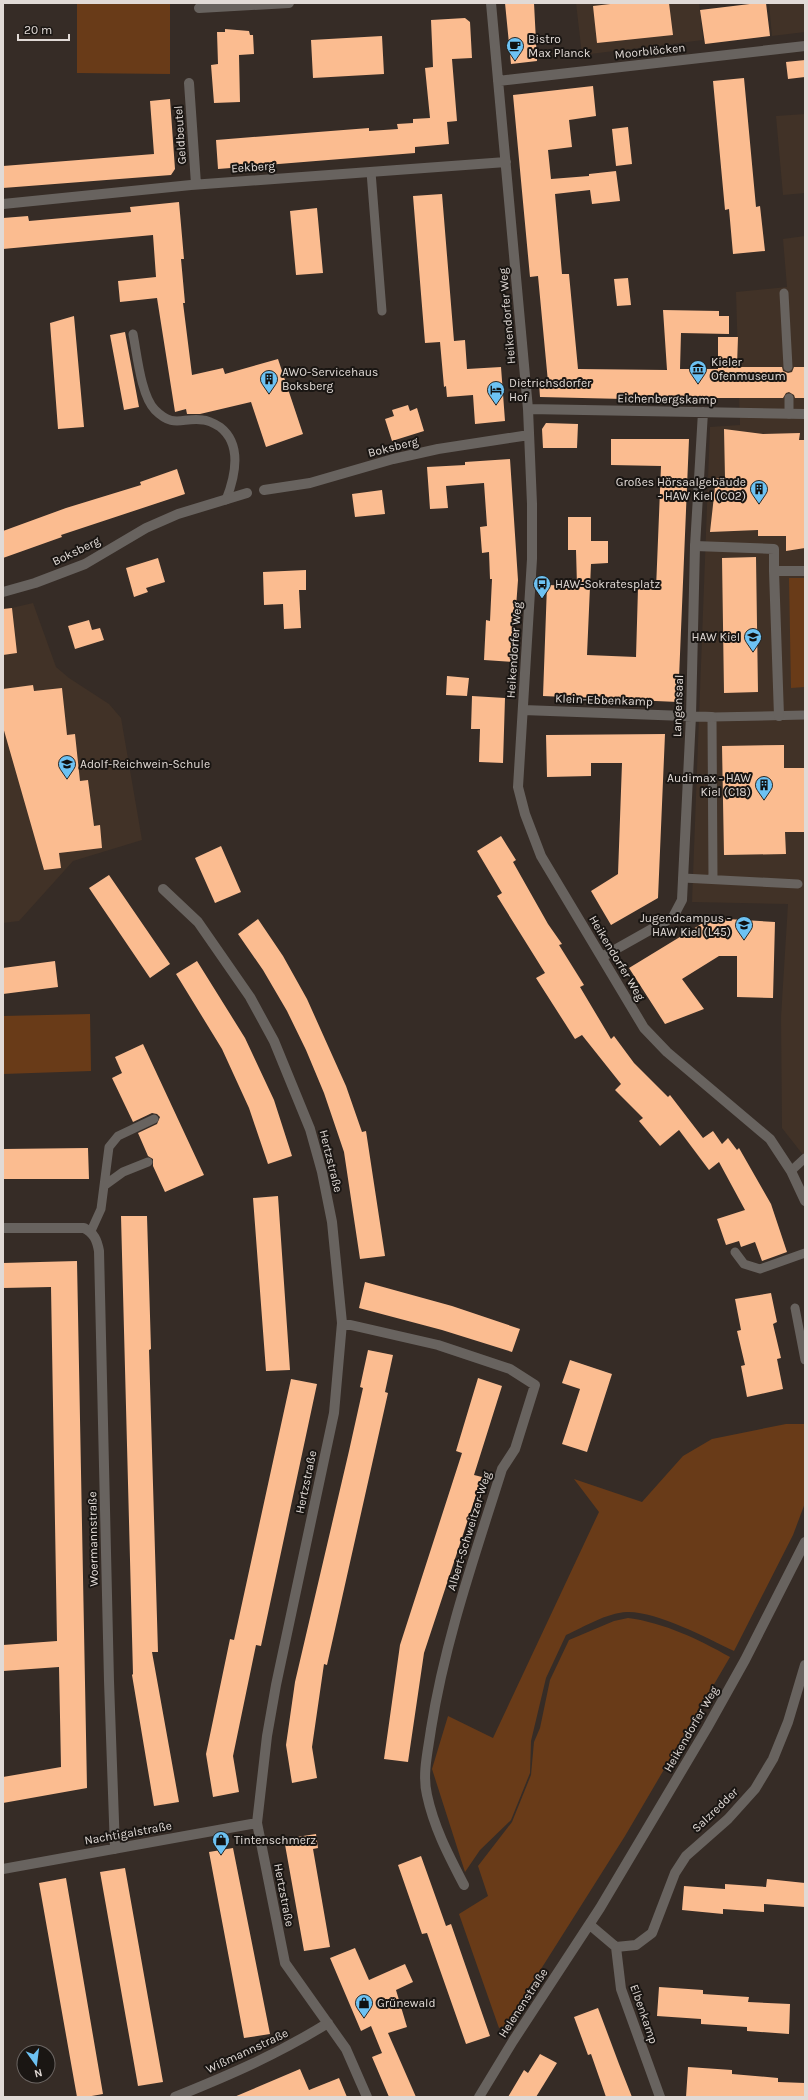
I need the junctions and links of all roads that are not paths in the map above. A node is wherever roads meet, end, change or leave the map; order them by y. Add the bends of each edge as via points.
1 (289, 3) edge
2 (491, 3) edge
3 (197, 5) edge
4 (805, 46) edge
5 (498, 81) junction
6 (189, 83) dead end
7 (506, 162) junction
8 (371, 172) junction
9 (196, 184) junction
10 (3, 204) edge
11 (784, 293) dead end
12 (382, 311) dead end
13 (133, 334) dead end
14 (788, 367) dead end
15 (789, 398) dead end
16 (528, 409) junction
17 (703, 412) junction
18 (789, 414) junction
19 (805, 414) edge
20 (529, 435) junction
21 (264, 490) dead end
22 (247, 493) dead end
23 (226, 500) junction
24 (695, 546) junction
25 (805, 570) edge
26 (774, 571) junction
27 (3, 592) edge
28 (523, 710) junction
29 (805, 715) edge
30 (691, 716) junction
31 (779, 716) junction
32 (712, 717) junction
33 (683, 878) junction
34 (713, 879) junction
35 (798, 884) dead end
36 (163, 889) dead end
37 (602, 957) junction
38 (154, 1119) dead end
39 (805, 1158) edge
40 (148, 1162) dead end
41 (791, 1171) junction
42 (105, 1185) junction
43 (805, 1201) edge
44 (3, 1228) edge
45 (91, 1232) junction
46 (735, 1252) dead end
47 (805, 1253) edge
48 (795, 1308) dead end
49 (342, 1323) junction
50 (805, 1360) edge
51 (805, 1542) edge
52 (805, 1665) edge
53 (257, 1823) junction
54 (115, 1849) junction
55 (3, 1869) edge
56 (464, 1885) dead end
57 (590, 1925) junction
58 (616, 1947) junction
59 (328, 2023) junction
60 (175, 2097) edge
61 (367, 2097) edge
62 (479, 2097) edge
63 (660, 2097) edge

1 - 3 street
2 - 5 street, Heikendorfer Weg
4 - 5 street, Moorblöcken
5 - 7 street, Heikendorfer Weg
6 - 9 street, Geldbeutel
7 - 8 street, Eekberg
7 - 16 street, Heikendorfer Weg
8 - 9 street, Eekberg
8 - 12 lane
9 - 10 street, Eekberg
11 - 14 lane
13 - 23 lane via 148,402 156,411 173,422 204,420 216,424 231,437 235,460 232,484
15 - 18 lane
16 - 17 street, Eichenbergskamp
16 - 20 street, Heikendorfer Weg
17 - 18 street, Eichenbergskamp
17 - 24 street, Langensaal
18 - 19 street, Eichenbergskamp
20 - 21 street, Boksberg via 438,449 310,483
20 - 28 street, Heikendorfer Weg via 532,559
22 - 23 street, Boksberg
23 - 27 street, Boksberg via 178,514 146,528 85,564
24 - 26 street via 774,549
24 - 30 street, Langensaal
25 - 26 street
26 - 31 street
28 - 30 street, Klein-Ebbenkamp
28 - 37 street, Heikendorfer Weg via 518,786 525,814 541,856
29 - 31 lane, Klein-Ebbenkamp
30 - 32 street, Klein-Ebbenkamp
30 - 33 street, Langensaal
31 - 32 lane, Klein-Ebbenkamp
32 - 34 lane
33 - 34 lane
33 - 37 street, Langensaal via 682,900 674,917
34 - 35 lane
36 - 49 street, Hertzstraße via 198,922 250,997 274,1041 294,1087 310,1129 324,1179 332,1222
37 - 41 street, Heikendorfer Weg via 644,1028 666,1052 770,1139
38 - 42 lane via 118,1136 109,1147
39 - 41 lane
40 - 42 lane via 123,1172
41 - 43 street, Heikendorfer Weg
42 - 45 lane via 101,1209
44 - 45 street via 76,1227
45 - 54 street, Woermannstraße via 97,1241 99,1251
46 - 47 lane via 744,1264 760,1269
48 - 50 lane
49 - 53 street, Hertzstraße via 334,1413 276,1685
49 - 56 street, Albert-Schweitzer-Weg via 438,1345 510,1369 535,1385 515,1449 502,1469 452,1630 425,1771 427,1795 441,1840
51 - 57 street, Heikendorfer Weg via 707,1728
52 - 58 street, Salzredder via 774,1759 755,1789 728,1819 686,1856 675,1873 652,1933 636,1945
53 - 54 street, Nachtigalstraße
53 - 59 street, Hertzstraße via 284,1963
54 - 55 street, Nachtigalstraße
57 - 58 street
57 - 62 street, Helenenstraße
58 - 63 street, Elbenkamp via 621,1989
59 - 60 street, Wißmannstraße via 291,2046 245,2069
59 - 61 street, Hertzstraße via 346,2049

